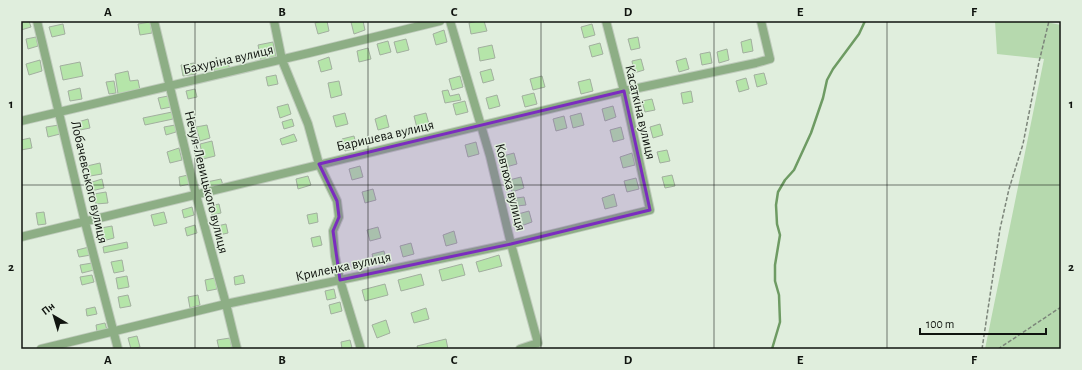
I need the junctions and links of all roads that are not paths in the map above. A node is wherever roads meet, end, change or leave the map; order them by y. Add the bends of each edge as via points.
1 (37, 21) edge
2 (154, 21) edge
3 (274, 21) edge
4 (440, 21) edge
5 (450, 21) edge
6 (606, 21) edge
7 (761, 21) edge
8 (282, 60) junction
9 (169, 86) junction
10 (624, 91) junction
11 (60, 112) junction
12 (21, 121) edge
13 (482, 126) junction
14 (319, 164) junction
15 (196, 194) junction
16 (650, 210) joint
17 (85, 222) junction
18 (21, 237) edge
19 (511, 244) junction
20 (340, 280) junction
21 (226, 304) junction
22 (114, 332) junction
23 (41, 349) edge
24 (118, 349) edge
25 (237, 349) edge
26 (361, 349) edge
27 (520, 349) edge

1 - 11 street, Лобачевського вулиця
2 - 9 street, Нечуя-Левицького вулиця
3 - 8 street
4 - 8 street, Бахуріна вулиця
5 - 13 street, Ковтюха вулиця
6 - 10 street, Касаткіна вулиця
7 - 10 street, Баришева вулиця via 770,58
8 - 9 street, Бахуріна вулиця
8 - 14 street via 308,124
9 - 11 street, Бахуріна вулиця
9 - 15 street, Нечуя-Левицького вулиця
10 - 13 street, Баришева вулиця
10 - 16 street, Касаткіна вулиця
11 - 12 street, Бахуріна вулиця
11 - 17 street, Лобачевського вулиця
13 - 14 street, Баришева вулиця
13 - 19 street, Ковтюха вулиця
14 - 15 street, Баришева вулиця
14 - 20 street via 337,202 339,217 333,231
15 - 17 street, Баришева вулиця
15 - 21 street, Нечуя-Левицького вулиця
16 - 19 street, Криленка вулиця
17 - 18 street, Баришева вулиця
17 - 22 street, Лобачевського вулиця
19 - 20 street, Криленка вулиця
19 - 27 street, Ковтюха вулиця via 538,343
20 - 21 street, Криленка вулиця
20 - 26 street
21 - 22 street, Криленка вулиця
21 - 25 street, Нечуя-Левицького вулиця
22 - 23 street, Криленка вулиця
22 - 24 street, Лобачевського вулиця

